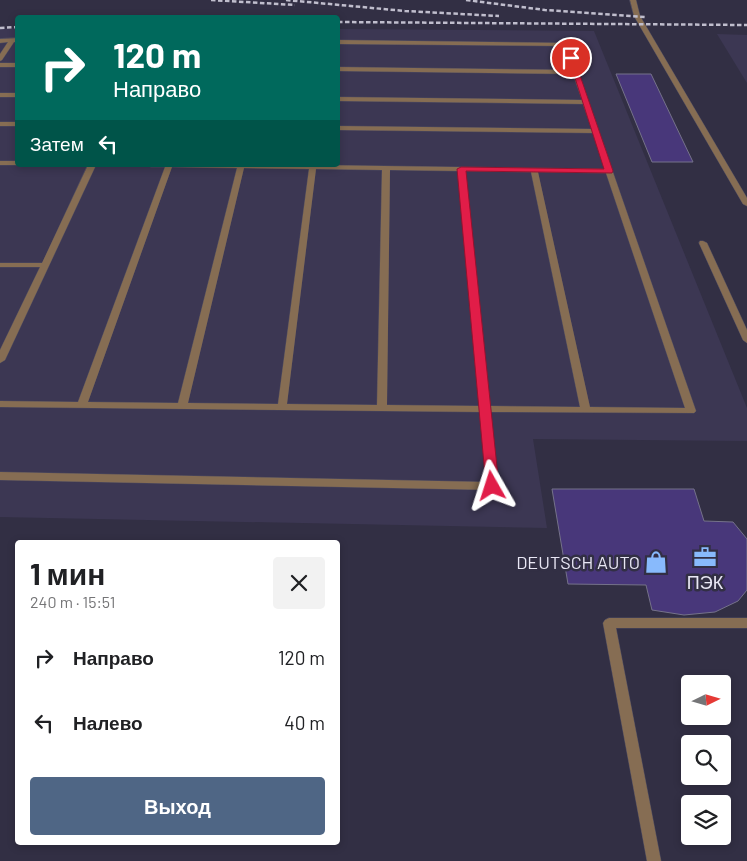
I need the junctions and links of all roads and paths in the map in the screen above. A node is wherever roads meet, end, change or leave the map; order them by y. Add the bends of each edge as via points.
1 (633, 0) edge
2 (15, 40) edge
3 (0, 41) edge
4 (340, 42) edge
5 (0, 59) edge
6 (0, 65) edge
7 (15, 65) edge
8 (340, 69) edge
9 (576, 72) junction
10 (0, 95) edge
11 (15, 95) edge
12 (340, 99) edge
13 (586, 102) junction
14 (0, 124) edge
15 (15, 124) edge
16 (340, 128) edge
17 (596, 131) junction
18 (2, 163) edge
19 (15, 163) edge
20 (91, 167) edge
21 (168, 167) edge
22 (241, 167) edge
23 (313, 167) joint
24 (386, 168) junction
25 (461, 169) junction
26 (534, 170) junction
27 (0, 171) edge
28 (609, 171) junction
29 (747, 204) edge
30 (703, 244) dead end
31 (0, 265) edge
32 (45, 266) junction
33 (747, 340) edge
34 (0, 360) edge
35 (0, 404) edge
36 (82, 404) junction
37 (182, 406) junction
38 (282, 407) junction
39 (382, 408) junction
40 (485, 409) junction
41 (586, 410) junction
42 (0, 476) edge
43 (747, 623) edge
44 (654, 861) edge

1 - 29 street via 637,16
2 - 3 street
2 - 5 street
4 - 9 street via 566,44
6 - 7 street
8 - 9 street
9 - 13 street
10 - 11 street
12 - 13 street
13 - 17 street
14 - 15 street
16 - 17 street
17 - 28 street
18 - 19 street
18 - 27 street
20 - 32 street
21 - 36 street
22 - 37 street
23 - 24 street
23 - 38 street
24 - 25 street
24 - 39 street
25 - 26 street
25 - 40 street
26 - 28 street
26 - 41 street
28 - 41 street via 691,411
30 - 33 street
31 - 32 street
32 - 34 street
35 - 36 street
36 - 37 street
37 - 38 street
38 - 39 street
39 - 40 street
40 - 41 street
40 - 42 street via 492,486
43 - 44 street via 609,623

